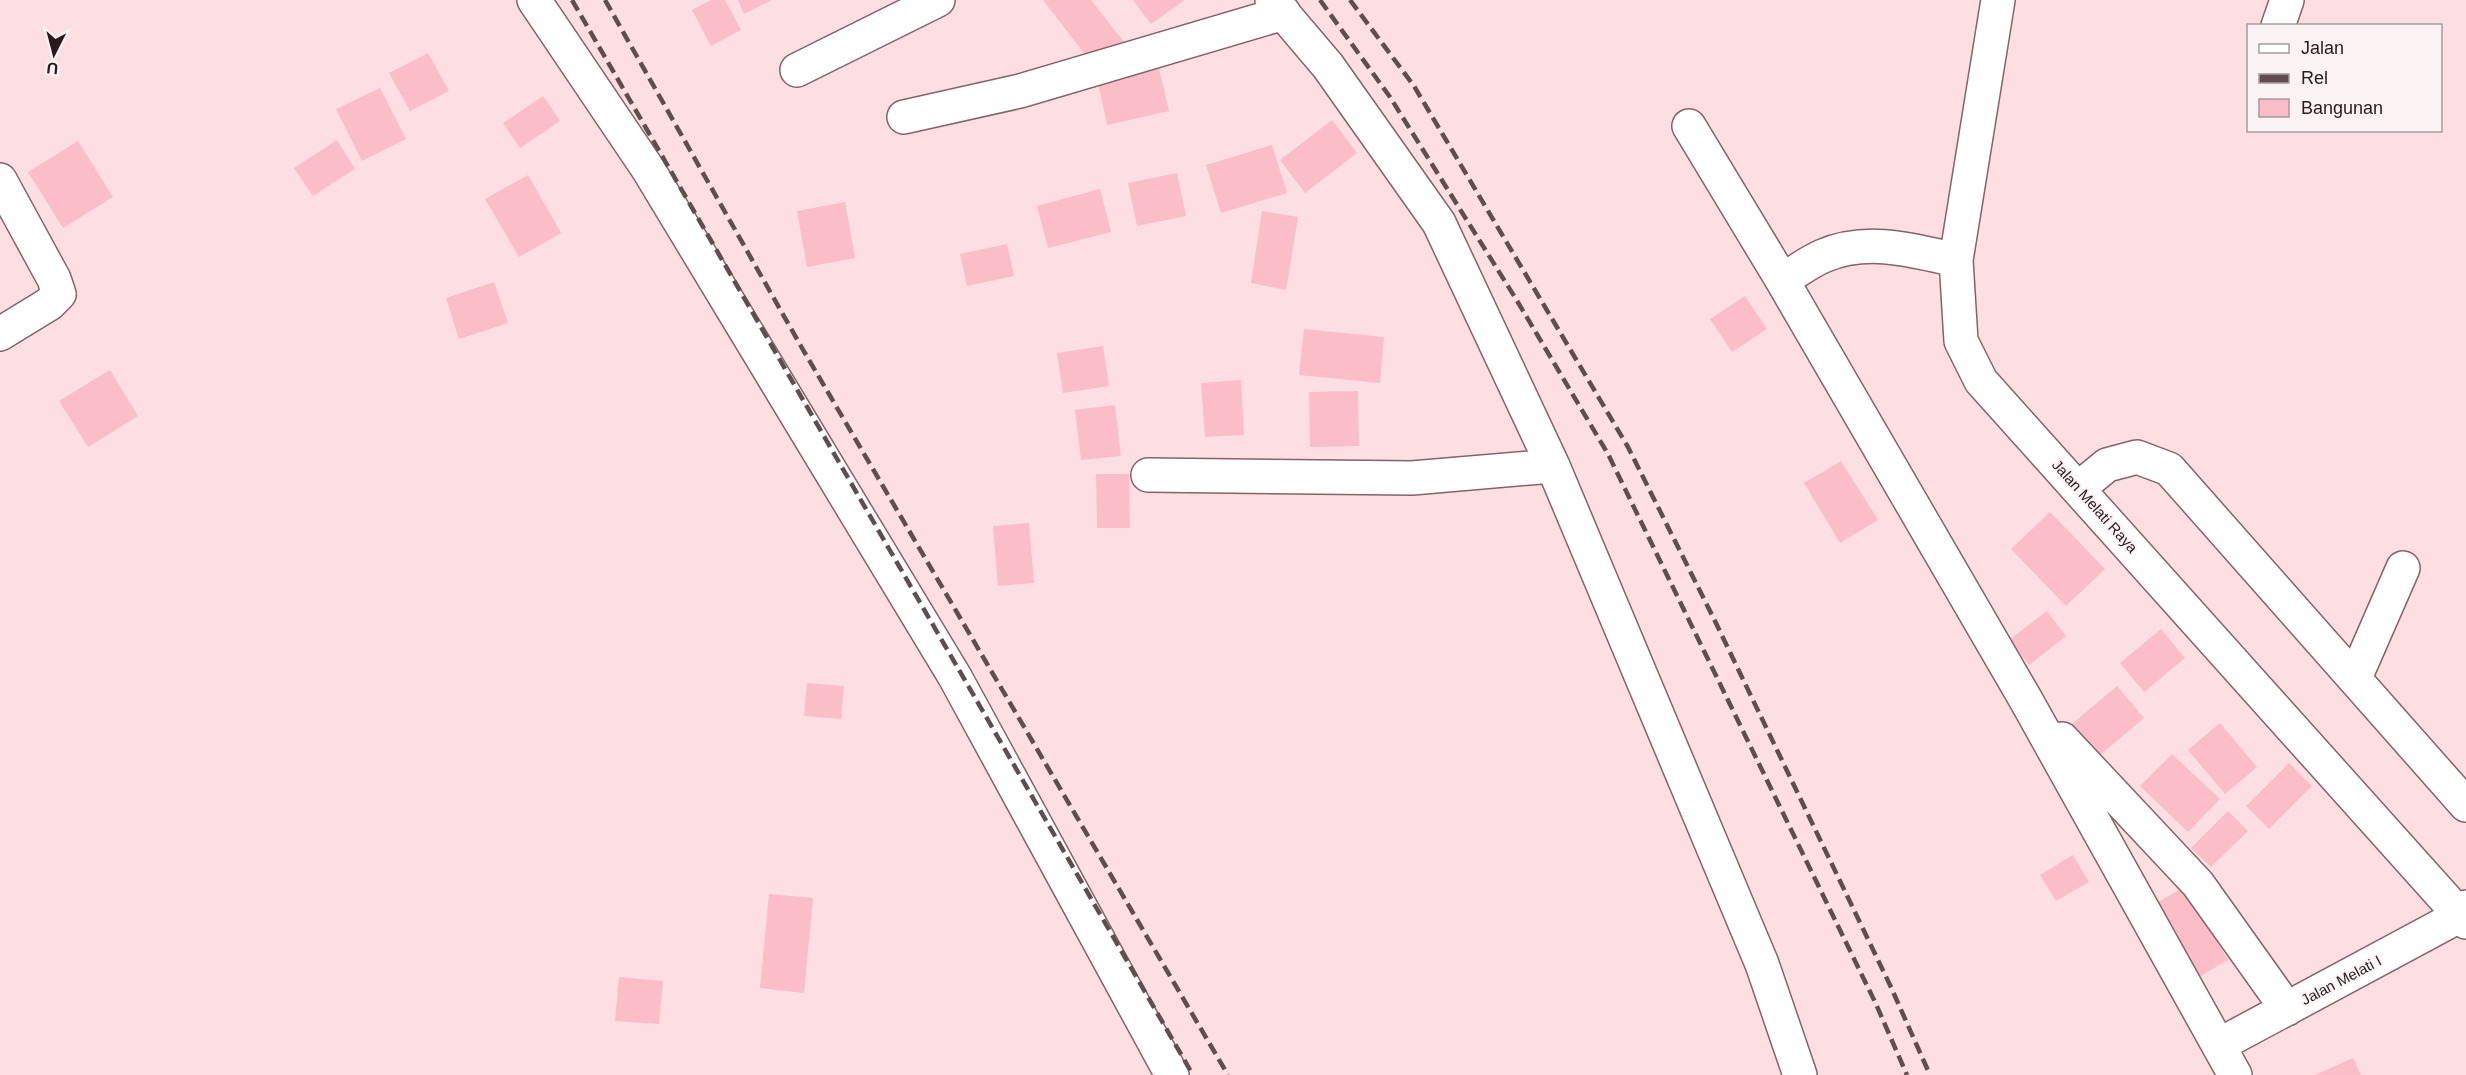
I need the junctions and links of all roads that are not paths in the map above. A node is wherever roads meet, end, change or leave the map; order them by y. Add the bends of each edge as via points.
1 (534, 0) edge
2 (938, 0) edge
3 (1998, 0) edge
4 (2287, 0) edge
5 (1278, 7) edge
6 (2279, 24) edge
7 (797, 69) dead end
8 (904, 117) dead end
9 (1689, 126) dead end
10 (0, 180) edge
11 (1956, 260) junction
12 (1782, 280) junction
13 (0, 334) edge
14 (1553, 466) junction
15 (1148, 475) dead end
16 (2079, 488) junction
17 (2403, 568) dead end
18 (2355, 678) junction
19 (2026, 700) junction
20 (2466, 805) edge
21 (2464, 915) edge
22 (2287, 1009) junction
23 (2219, 1045) junction
24 (1172, 1075) edge
25 (1800, 1075) edge
26 (2235, 1075) edge

1 - 24 street via 648,170 955,677
2 - 7 street
3 - 11 street, Jalan Melati Raya
4 - 6 street
5 - 8 street via 1020,92
5 - 14 street via 1328,66 1439,223
9 - 12 street
10 - 13 street via 59,294
11 - 12 street via 1889,246 1849,247 1822,256
11 - 16 street, Jalan Melati Raya via 1961,341 1981,381
12 - 19 street
14 - 15 street via 1412,478
14 - 25 street via 1762,964
16 - 18 street via 2107,465 2137,457 2169,469
16 - 21 street, Jalan Melati Raya
17 - 18 street
18 - 20 street
19 - 22 street via 2198,884
19 - 23 street
21 - 22 street, Jalan Melati I
22 - 23 street, Jalan Melati I
23 - 26 street

